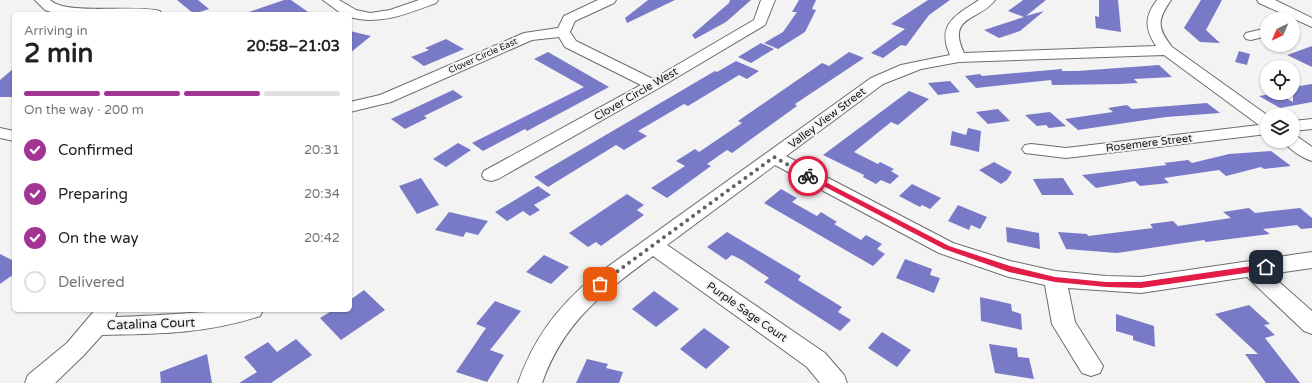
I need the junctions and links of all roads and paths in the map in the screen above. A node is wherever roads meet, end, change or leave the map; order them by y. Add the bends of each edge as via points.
1 (42, 0) edge
2 (330, 0) edge
3 (431, 0) edge
4 (609, 0) edge
5 (768, 0) edge
6 (988, 0) edge
7 (1164, 0) edge
8 (1264, 0) edge
9 (77, 12) edge
10 (77, 12) edge
11 (142, 12) edge
12 (349, 12) edge
13 (352, 14) edge
14 (1312, 23) edge
15 (1300, 26) edge
16 (563, 32) junction
17 (1260, 34) edge
18 (1251, 36) dead end
19 (1167, 50) junction
20 (959, 58) junction
21 (653, 85) junction
22 (352, 107) edge
23 (1260, 118) edge
24 (1312, 124) edge
25 (1300, 125) edge
26 (1260, 130) edge
27 (0, 134) edge
28 (12, 136) edge
29 (1300, 147) edge
30 (1031, 149) dead end
31 (1312, 155) edge
32 (774, 157) junction
33 (491, 175) dead end
34 (653, 246) junction
35 (1312, 260) edge
36 (1251, 269) junction
37 (1055, 279) junction
38 (246, 312) edge
39 (102, 318) edge
40 (1312, 325) edge
41 (1091, 366) dead end
42 (37, 383) edge
43 (530, 383) edge
44 (835, 383) edge

1 - 10 street via 54,10
2 - 12 street
3 - 13 street via 395,14
4 - 16 street via 570,19
5 - 21 street, Clover Circle West via 760,22
6 - 20 street via 957,24 952,31 951,38
7 - 19 street via 1155,9 1152,26
8 - 14 street
9 - 11 street
14 - 15 street
16 - 21 street via 570,44
16 - 22 street, Clover Circle East via 529,36 385,99
17 - 18 street
19 - 20 street, Valley View Street
19 - 23 street
20 - 32 street, Valley View Street via 930,62 877,81
21 - 33 street, Clover Circle West
24 - 25 street
26 - 30 street, Rosemere Street via 1066,152
27 - 28 street
29 - 31 street
32 - 34 street, Valley View Street
32 - 37 street via 946,248 1009,269
34 - 43 street, Valley View Street via 575,305 544,349
34 - 44 street, Purple Sage Court via 816,360
35 - 36 street
36 - 37 street via 1141,285
36 - 40 street
37 - 41 street via 1064,324
38 - 39 street, Catalina Court via 189,325
39 - 42 street via 60,365

